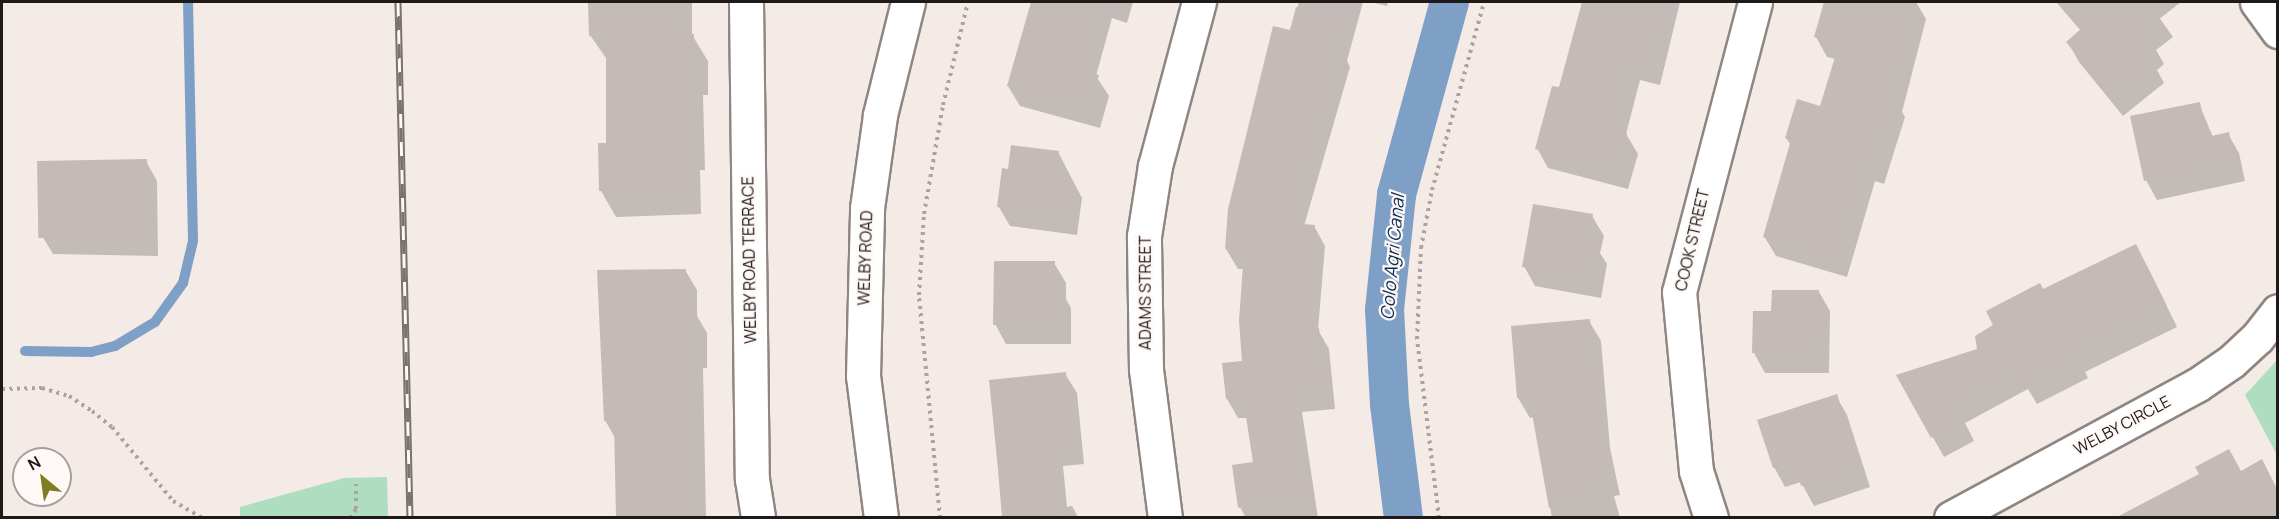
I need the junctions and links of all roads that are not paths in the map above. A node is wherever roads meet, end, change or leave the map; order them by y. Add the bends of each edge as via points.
1 (746, 2) edge
2 (908, 2) edge
3 (1199, 2) edge
4 (1755, 2) edge
5 (2257, 2) edge
6 (2277, 31) edge
7 (2277, 311) edge
8 (758, 518) edge
9 (881, 518) edge
10 (1165, 518) edge
11 (1711, 518) edge
12 (1951, 518) edge

1 - 8 street, WELBY ROAD TERRACE via 752,479
2 - 9 street, WELBY ROAD via 880,115 867,208 863,376
3 - 10 street, ADAMS STREET via 1155,165 1144,236 1146,369
4 - 11 street, COOK STREET via 1679,291 1696,471
5 - 6 street
7 - 12 street, WELBY CIRCLE via 2257,339 2232,362 2197,385

